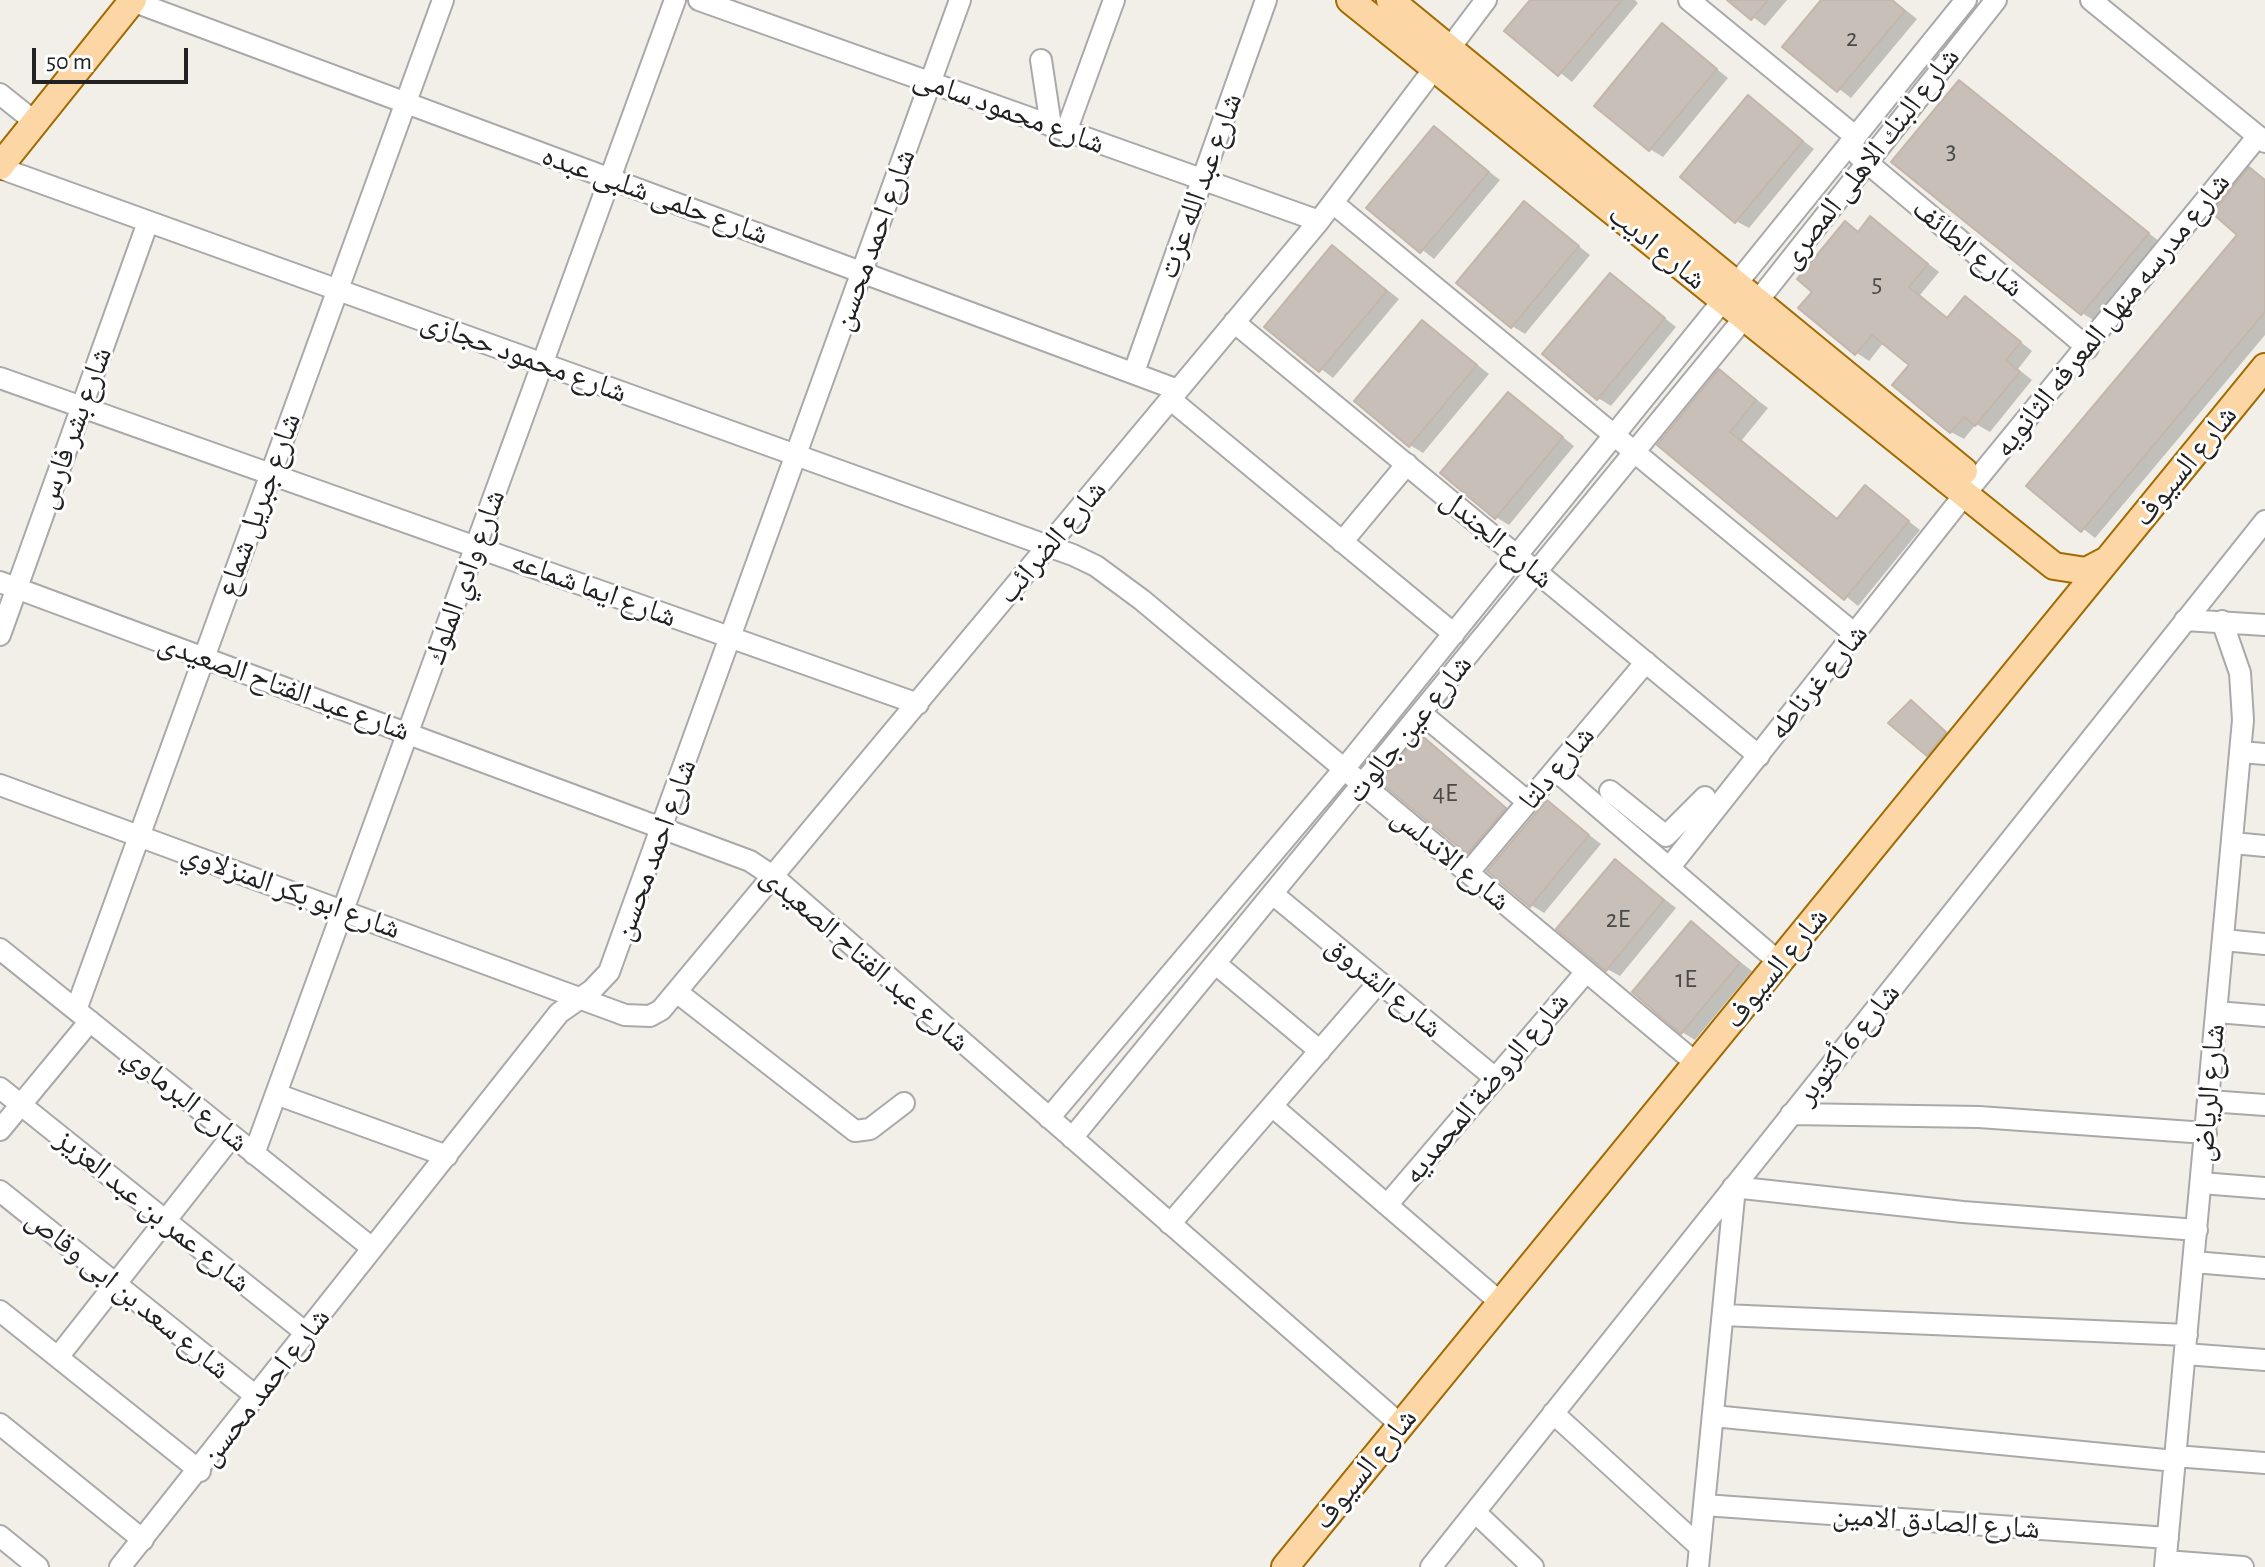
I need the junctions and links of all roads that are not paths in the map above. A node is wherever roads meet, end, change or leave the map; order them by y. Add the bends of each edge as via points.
1 (443, 0) edge
2 (675, 0) edge
3 (699, 0) edge
4 (960, 0) edge
5 (1114, 0) edge
6 (1266, 0) edge
7 (1350, 0) edge
8 (1390, 0) edge
9 (1486, 0) edge
10 (1689, 0) edge
11 (1996, 0) edge
12 (2091, 0) edge
13 (133, 1) edge
14 (1959, 2) edge
15 (1441, 58) junction
16 (1041, 60) dead end
17 (931, 83) junction
18 (0, 94) edge
19 (405, 103) junction
20 (35, 122) junction
21 (1059, 129) junction
22 (2262, 139) edge
23 (1852, 142) junction
24 (1867, 163) junction
25 (0, 167) edge
26 (610, 178) junction
27 (1202, 180) junction
28 (1333, 203) junction
29 (1319, 221) junction
30 (148, 222) junction
31 (863, 272) junction
32 (338, 290) junction
33 (1742, 300) junction
34 (1234, 322) junction
35 (2088, 348) junction
36 (543, 364) junction
37 (2265, 367) edge
38 (1134, 372) junction
39 (0, 378) edge
40 (1174, 394) junction
41 (82, 407) junction
42 (1615, 436) junction
43 (1634, 452) junction
44 (797, 455) junction
45 (1407, 464) junction
46 (270, 474) junction
47 (1971, 487) junction
48 (2265, 521) edge
49 (1342, 542) junction
50 (1048, 546) junction
51 (476, 547) junction
52 (1518, 556) junction
53 (2112, 556) junction
54 (1537, 571) junction
55 (8, 585) edge
56 (2185, 620) junction
57 (2222, 621) junction
58 (2265, 625) edge
59 (1454, 634) junction
60 (0, 635) edge
61 (1856, 635) junction
62 (731, 638) junction
63 (204, 658) junction
64 (1646, 662) junction
65 (918, 704) junction
66 (1422, 714) junction
67 (408, 733) junction
68 (2241, 752) junction
69 (2265, 754) edge
70 (1759, 756) junction
71 (1344, 769) junction
72 (1555, 770) junction
73 (0, 785) edge
74 (1364, 786) junction
75 (1705, 797) dead end
76 (1528, 802) junction
77 (1613, 803) junction
78 (663, 828) junction
79 (139, 835) junction
80 (2233, 843) junction
81 (2265, 846) edge
82 (1669, 868) junction
83 (1468, 873) junction
84 (774, 877) junction
85 (1274, 895) junction
86 (343, 910) junction
87 (2224, 940) junction
88 (2265, 944) edge
89 (0, 949) edge
90 (1780, 963) junction
91 (1216, 964) junction
92 (1586, 972) junction
93 (1379, 982) junction
94 (678, 993) junction
95 (582, 996) junction
96 (2217, 1012) junction
97 (83, 1016) junction
98 (2265, 1016) edge
99 (1320, 1051) junction
100 (1697, 1064) junction
101 (1495, 1078) junction
102 (0, 1088) edge
103 (276, 1094) junction
104 (2209, 1101) junction
105 (904, 1103) dead end
106 (21, 1104) junction
107 (2265, 1105) edge
108 (1272, 1106) junction
109 (1791, 1114) junction
110 (1049, 1118) junction
111 (0, 1130) edge
112 (2206, 1133) junction
113 (232, 1136) junction
114 (1072, 1138) junction
115 (254, 1154) junction
116 (447, 1156) junction
117 (2201, 1183) junction
118 (1734, 1187) junction
119 (2265, 1188) edge
120 (0, 1191) edge
121 (1387, 1205) junction
122 (165, 1221) junction
123 (1170, 1224) junction
124 (2197, 1230) junction
125 (372, 1248) junction
126 (2194, 1262) junction
127 (2265, 1268) edge
128 (116, 1284) junction
129 (1501, 1303) junction
130 (0, 1311) edge
131 (1723, 1315) junction
132 (306, 1333) junction
133 (2186, 1344) junction
134 (58, 1357) junction
135 (2265, 1360) edge
136 (257, 1397) junction
137 (1553, 1413) junction
138 (1713, 1416) junction
139 (0, 1424) edge
140 (1401, 1425) junction
141 (2175, 1459) junction
142 (2265, 1463) edge
143 (200, 1471) junction
144 (1704, 1505) junction
145 (1475, 1512) junction
146 (0, 1536) edge
147 (2168, 1538) junction
148 (143, 1540) junction
149 (1699, 1557) edge
150 (2165, 1564) edge
151 (38, 1567) edge
152 (120, 1567) edge
153 (1285, 1567) edge
154 (1431, 1567) edge
155 (1533, 1567) edge
156 (2243, 1567) edge

1 - 19 street, شارع جبريل شماع
2 - 26 street, شارع وادي الملوك
3 - 17 street, شارع محمود سامى
4 - 17 street, شارع احمد محسن
5 - 21 street
6 - 27 street, شارع عبد الله عزت
7 - 15 main road, شارع اديب
8 - 15 main road, شارع اديب
9 - 15 street, شارع الضرائب
10 - 23 street, شارع الطائف
11 - 24 street, شارع البنك الاهلى المصرى
12 - 22 street
13 - 19 street, شارع حلمى شلبى عبده
13 - 20 main road
14 - 23 street, شارع البنك الاهلى المصرى
15 - 28 street, شارع الضرائب
15 - 33 main road, شارع اديب
16 - 21 street
17 - 21 street, شارع محمود سامى
17 - 31 street, شارع احمد محسن
18 - 20 street
19 - 26 street, شارع حلمى شلبى عبده
19 - 32 street, شارع جبريل شماع
20 - 25 main road
21 - 27 street, شارع محمود سامى
22 - 35 street, شارع مدرسه منهل المعرفه الثانويه
23 - 24 street, شارع الطائف
23 - 33 street, شارع البنك الاهلى المصرى
24 - 33 street, شارع البنك الاهلى المصرى
24 - 35 street, شارع الطائف
25 - 30 street, شارع محمود حجازى
26 - 31 street, شارع حلمى شلبى عبده
26 - 36 street, شارع وادي الملوك
27 - 29 street, شارع محمود سامى
27 - 38 street, شارع عبد الله عزت
28 - 29 street, شارع الضرائب
28 - 42 street
29 - 34 street, شارع الضرائب
30 - 32 street, شارع محمود حجازى
30 - 41 street, شارع بشر فارس
31 - 38 street, شارع حلمى شلبى عبده
31 - 44 street, شارع احمد محسن
32 - 36 street, شارع محمود حجازى
32 - 46 street, شارع جبريل شماع
33 - 42 street, شارع عين جالوت
33 - 43 street, شارع عين جالوت
33 - 47 main road, شارع اديب
34 - 40 street, شارع الضرائب
34 - 45 street, شارع الجندل
35 - 47 street, شارع مدرسه منهل المعرفه الثانويه
36 - 44 street, شارع محمود حجازى
36 - 51 street, شارع وادي الملوك
37 - 53 main road, شارع السيوف
38 - 40 street, شارع حلمى شلبى عبده
39 - 41 street, شارع ايما شماعه
40 - 49 street, شارع حلمى شلبى عبده
40 - 50 street, شارع الضرائب
41 - 46 street, شارع ايما شماعه
41 - 55 street, شارع بشر فارس
42 - 43 street
42 - 52 street, شارع عين جالوت
43 - 54 street, شارع عين جالوت
43 - 61 street
44 - 50 street, شارع محمود حجازى
44 - 62 street, شارع احمد محسن
45 - 49 street
45 - 52 street, شارع الجندل
46 - 51 street, شارع ايما شماعه
46 - 63 street, شارع جبريل شماع
47 - 53 main road, شارع اديب via 2054,566 2086,571
47 - 61 street, شارع غرناطه
48 - 56 street, شارع 6 أكتوبر
49 - 59 street, شارع حلمى شلبى عبده
50 - 65 street, شارع الضرائب
50 - 71 street, شارع الاندلس via 1115,579
51 - 62 street, شارع ايما شماعه
51 - 67 street, شارع وادي الملوك
52 - 54 street, شارع الجندل
52 - 59 street, شارع عين جالوت
53 - 90 main road, شارع السيوف
54 - 64 street, شارع الجندل
54 - 66 street, شارع عين جالوت
55 - 60 street, شارع بشر فارس
55 - 63 street, شارع عبد الفتاح الصعيدى
56 - 57 street
56 - 109 street, شارع 6 أكتوبر
57 - 58 street
57 - 68 street, شارع الرياض via 2240,673
59 - 71 street, شارع عين جالوت
61 - 70 street, شارع غرناطه
62 - 65 street, شارع ايما شماعه
62 - 78 street, شارع احمد محسن
63 - 67 street, شارع عبد الفتاح الصعيدى
63 - 79 street, شارع جبريل شماع
64 - 70 street, شارع الجندل
64 - 72 street, شارع دلتا
65 - 84 street, شارع الضرائب
66 - 74 street, شارع عين جالوت
66 - 76 street
67 - 78 street, شارع عبد الفتاح الصعيدى
67 - 86 street, شارع وادي الملوك
68 - 69 street
68 - 80 street, شارع الرياض
70 - 82 street, شارع غرناطه
71 - 74 street, شارع الاندلس
71 - 110 street, شارع عين جالوت
72 - 76 street, شارع دلتا
72 - 77 street
73 - 79 street, شارع ابو بكر المنزلاوي
74 - 83 street, شارع الاندلس
74 - 85 street, شارع عين جالوت
75 - 77 street via 1666,836
76 - 83 street, شارع دلتا
77 - 82 street
78 - 84 street, شارع عبد الفتاح الصعيدى via 750,861
78 - 95 street, شارع احمد محسن via 615,962
79 - 86 street, شارع ابو بكر المنزلاوي
79 - 97 street, شارع جبريل شماع
80 - 81 street
80 - 87 street, شارع الرياض
82 - 90 street
83 - 92 street, شارع الاندلس
84 - 94 street, شارع الضرائب
84 - 110 street, شارع عبد الفتاح الصعيدى
85 - 91 street, شارع عين جالوت
85 - 93 street, شارع الشروق
86 - 95 street, شارع ابو بكر المنزلاوي
86 - 103 street, شارع وادي الملوك
87 - 88 street
87 - 96 street, شارع الرياض
89 - 97 street, شارع البرماوي
90 - 100 main road, شارع السيوف
91 - 99 street
91 - 114 street, شارع عين جالوت
92 - 100 street, شارع الاندلس
92 - 101 street, شارع الروضة المحمديه
93 - 99 street
93 - 101 street, شارع الشروق
94 - 95 street, شارع الضرائب via 661,1010 637,1018
94 - 105 street via 855,1131 870,1129
95 - 116 street, شارع احمد محسن via 559,1013
96 - 98 street
96 - 104 street, شارع الرياض
97 - 106 street, شارع جبريل شماع
97 - 113 street, شارع البرماوي
99 - 108 street
100 - 129 main road, شارع السيوف
101 - 121 street, شارع الروضة المحمديه
102 - 106 street, شارع عمر بن عبد العزيز
103 - 115 street, شارع وادي الملوك
103 - 116 street
104 - 107 street
104 - 112 street, شارع الرياض
106 - 111 street, شارع جبريل شماع
106 - 122 street, شارع عمر بن عبد العزيز
108 - 121 street
108 - 123 street
109 - 112 street via 1979,1117
109 - 118 street, شارع 6 أكتوبر
110 - 114 street, شارع عبد الفتاح الصعيدى
112 - 117 street, شارع الرياض
113 - 115 street, شارع البرماوي
113 - 122 street
114 - 123 street, شارع عبد الفتاح الصعيدى
115 - 125 street, شارع البرماوي
116 - 125 street, شارع احمد محسن
117 - 119 street
117 - 124 street, شارع الرياض
118 - 124 street
118 - 131 street
118 - 137 street, شارع 6 أكتوبر
120 - 128 street, شارع سعد بن ابى وقاص
121 - 129 street
122 - 128 street
122 - 132 street, شارع عمر بن عبد العزيز
123 - 140 street, شارع عبد الفتاح الصعيدى
124 - 126 street, شارع الرياض
125 - 132 street, شارع احمد محسن
126 - 127 street
126 - 133 street, شارع الرياض
128 - 134 street
128 - 136 street, شارع سعد بن ابى وقاص
129 - 140 main road, شارع السيوف
130 - 134 street
131 - 133 street
131 - 138 street
132 - 136 street, شارع احمد محسن
133 - 135 street
133 - 141 street, شارع الرياض
134 - 143 street
136 - 143 street, شارع احمد محسن
137 - 145 street, شارع 6 أكتوبر
137 - 149 street
138 - 141 street
138 - 144 street
139 - 148 street
140 - 153 main road, شارع السيوف
141 - 142 street
141 - 147 street, شارع الرياض
143 - 148 street, شارع احمد محسن
144 - 147 street, شارع الصادق الامين
144 - 149 street
145 - 154 street, شارع 6 أكتوبر
145 - 155 street
146 - 151 street
147 - 150 street, شارع الرياض
148 - 152 street, شارع احمد محسن
150 - 156 street

